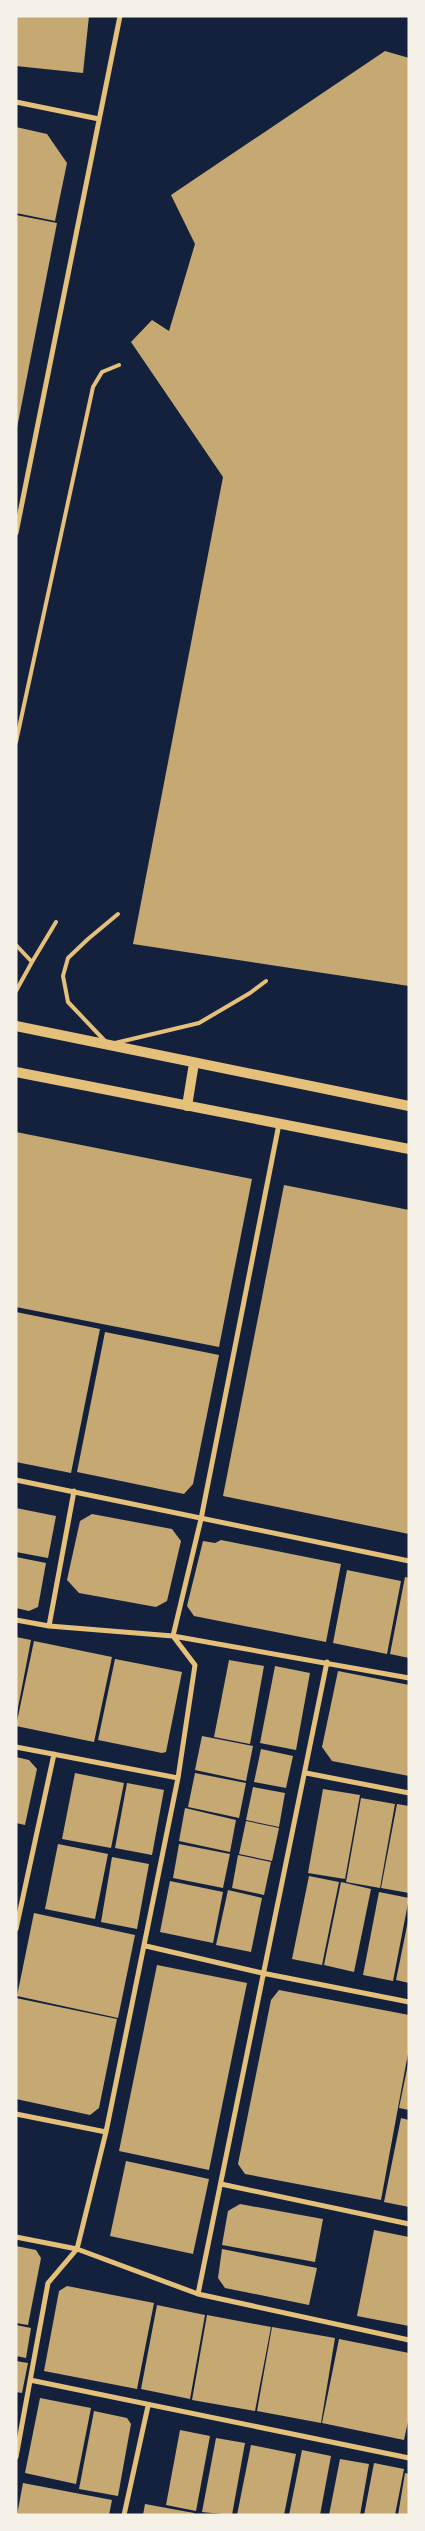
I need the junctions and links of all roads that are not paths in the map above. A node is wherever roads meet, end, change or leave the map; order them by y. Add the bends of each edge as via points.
1 (120, 16) edge
2 (16, 102) edge
3 (99, 119) junction
4 (119, 365) dead end
5 (16, 533) edge
6 (16, 742) edge
7 (118, 914) dead end
8 (56, 922) dead end
9 (16, 945) edge
10 (32, 962) junction
11 (266, 980) dead end
12 (16, 991) edge
13 (16, 1026) edge
14 (108, 1045) junction
15 (194, 1062) junction
16 (16, 1072) edge
17 (187, 1106) junction
18 (409, 1106) edge
19 (280, 1124) junction
20 (409, 1149) edge
21 (16, 1480) edge
22 (74, 1491) junction
23 (201, 1519) junction
24 (409, 1561) edge
25 (16, 1620) edge
26 (49, 1626) junction
27 (173, 1636) junction
28 (327, 1662) junction
29 (409, 1678) edge
30 (16, 1747) edge
31 (54, 1754) junction
32 (306, 1774) junction
33 (178, 1778) junction
34 (409, 1792) edge
35 (17, 1926) edge
36 (146, 1946) junction
37 (262, 1973) junction
38 (409, 2002) edge
39 (16, 2114) edge
40 (106, 2132) junction
41 (221, 2184) junction
42 (409, 2224) edge
43 (16, 2237) edge
44 (77, 2249) junction
45 (198, 2294) junction
46 (409, 2340) edge
47 (30, 2380) junction
48 (148, 2406) junction
49 (16, 2457) edge
50 (409, 2458) edge
51 (124, 2515) edge

1 - 3 street
2 - 3 street
3 - 5 street
4 - 6 lane via 102,372 94,387
7 - 14 lane via 68,958 63,976 68,1002
8 - 10 lane
9 - 10 lane
10 - 12 lane
11 - 14 lane via 199,1023
13 - 14 main road
14 - 15 main road
15 - 17 main road
15 - 18 main road
16 - 17 main road
17 - 19 main road
19 - 20 main road
19 - 23 street
21 - 22 street
22 - 23 street
22 - 26 street
23 - 24 street
23 - 27 street
25 - 26 street
26 - 27 street
27 - 28 street
27 - 33 street via 195,1664
28 - 29 street
28 - 32 street
30 - 31 street
31 - 33 street
31 - 35 street
32 - 34 street
32 - 37 street
33 - 36 street
36 - 37 street
36 - 40 street
37 - 38 street
37 - 41 street
39 - 40 street
40 - 44 street
41 - 42 street
41 - 45 street
43 - 44 street
44 - 45 street
44 - 47 street via 48,2283
45 - 46 street
47 - 48 street
47 - 49 street
48 - 50 street
48 - 51 street

